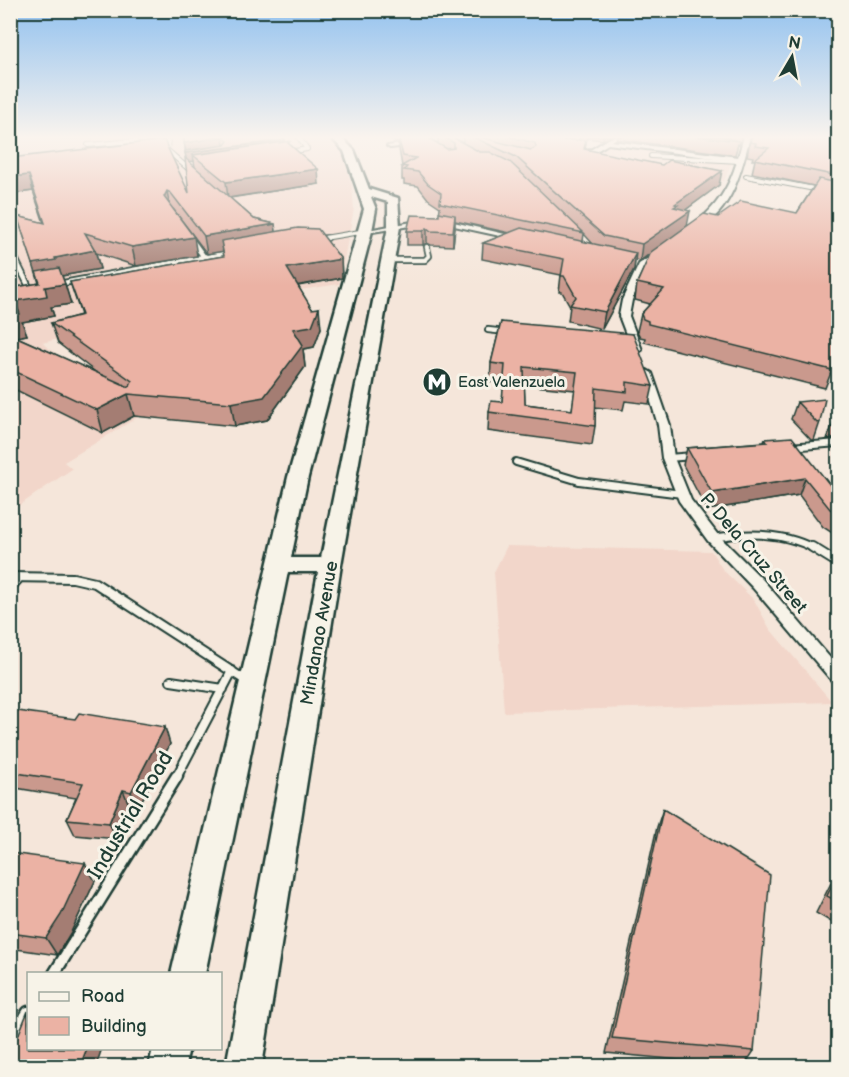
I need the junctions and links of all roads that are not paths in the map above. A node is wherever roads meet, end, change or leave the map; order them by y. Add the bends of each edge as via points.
1 (360, 186) edge
2 (731, 186) edge
3 (801, 186) edge
4 (362, 191) junction
5 (827, 191) edge
6 (394, 227) junction
7 (184, 230) edge
8 (692, 230) edge
9 (366, 231) junction
10 (521, 238) junction
11 (310, 240) edge
12 (531, 240) edge
13 (505, 244) edge
14 (427, 247) dead end
15 (10, 248) edge
16 (667, 248) edge
17 (235, 252) edge
18 (204, 256) junction
19 (387, 260) junction
20 (53, 284) edge
21 (42, 286) edge
22 (365, 294) junction
23 (488, 330) dead end
24 (510, 332) edge
25 (838, 443) edge
26 (785, 448) edge
27 (700, 455) edge
28 (668, 458) junction
29 (516, 462) dead end
30 (682, 494) junction
31 (713, 538) junction
32 (838, 563) edge
33 (330, 565) junction
34 (280, 566) junction
35 (15, 577) edge
36 (10, 588) edge
37 (232, 671) junction
38 (838, 677) edge
39 (171, 681) dead end
40 (253, 685) junction
41 (223, 689) junction
42 (55, 972) edge
43 (188, 972) edge
44 (27, 1014) edge
45 (10, 1040) edge
46 (171, 1050) edge
47 (167, 1066) edge
48 (244, 1066) edge

1 - 4 main road, Mindanao Avenue
2 - 8 street via 719,210
3 - 5 lane
4 - 6 main road, Mindanao Avenue via 393,200
4 - 9 main road, Mindanao Avenue via 370,209
6 - 9 street
6 - 10 street via 445,222
6 - 19 main road, Mindanao Avenue
7 - 18 lane
9 - 11 lane
9 - 22 main road, Mindanao Avenue
10 - 12 street
10 - 13 lane
14 - 19 lane via 429,255 425,260
15 - 21 lane via 30,289
16 - 28 street, P. Dela Cruz Street via 637,265 624,316 631,345 664,425
17 - 18 lane
18 - 20 lane
19 - 22 main road, Mindanao Avenue
22 - 33 main road, Mindanao Avenue
22 - 34 main road, Mindanao Avenue via 298,477
23 - 24 lane
25 - 26 lane
27 - 28 lane
28 - 30 street, P. Dela Cruz Street
29 - 30 lane via 579,481
30 - 31 street, P. Dela Cruz Street
31 - 32 lane via 765,533 805,543
31 - 38 street, P. Dela Cruz Street
33 - 34 main road
33 - 48 main road, Mindanao Avenue
34 - 40 main road, Mindanao Avenue
35 - 36 lane
35 - 37 lane via 67,577 95,583
37 - 40 lane
37 - 41 lane, Industrial Road
39 - 41 lane
40 - 43 main road, Mindanao Avenue
41 - 42 lane, Industrial Road via 170,790
44 - 45 lane
46 - 47 main road

